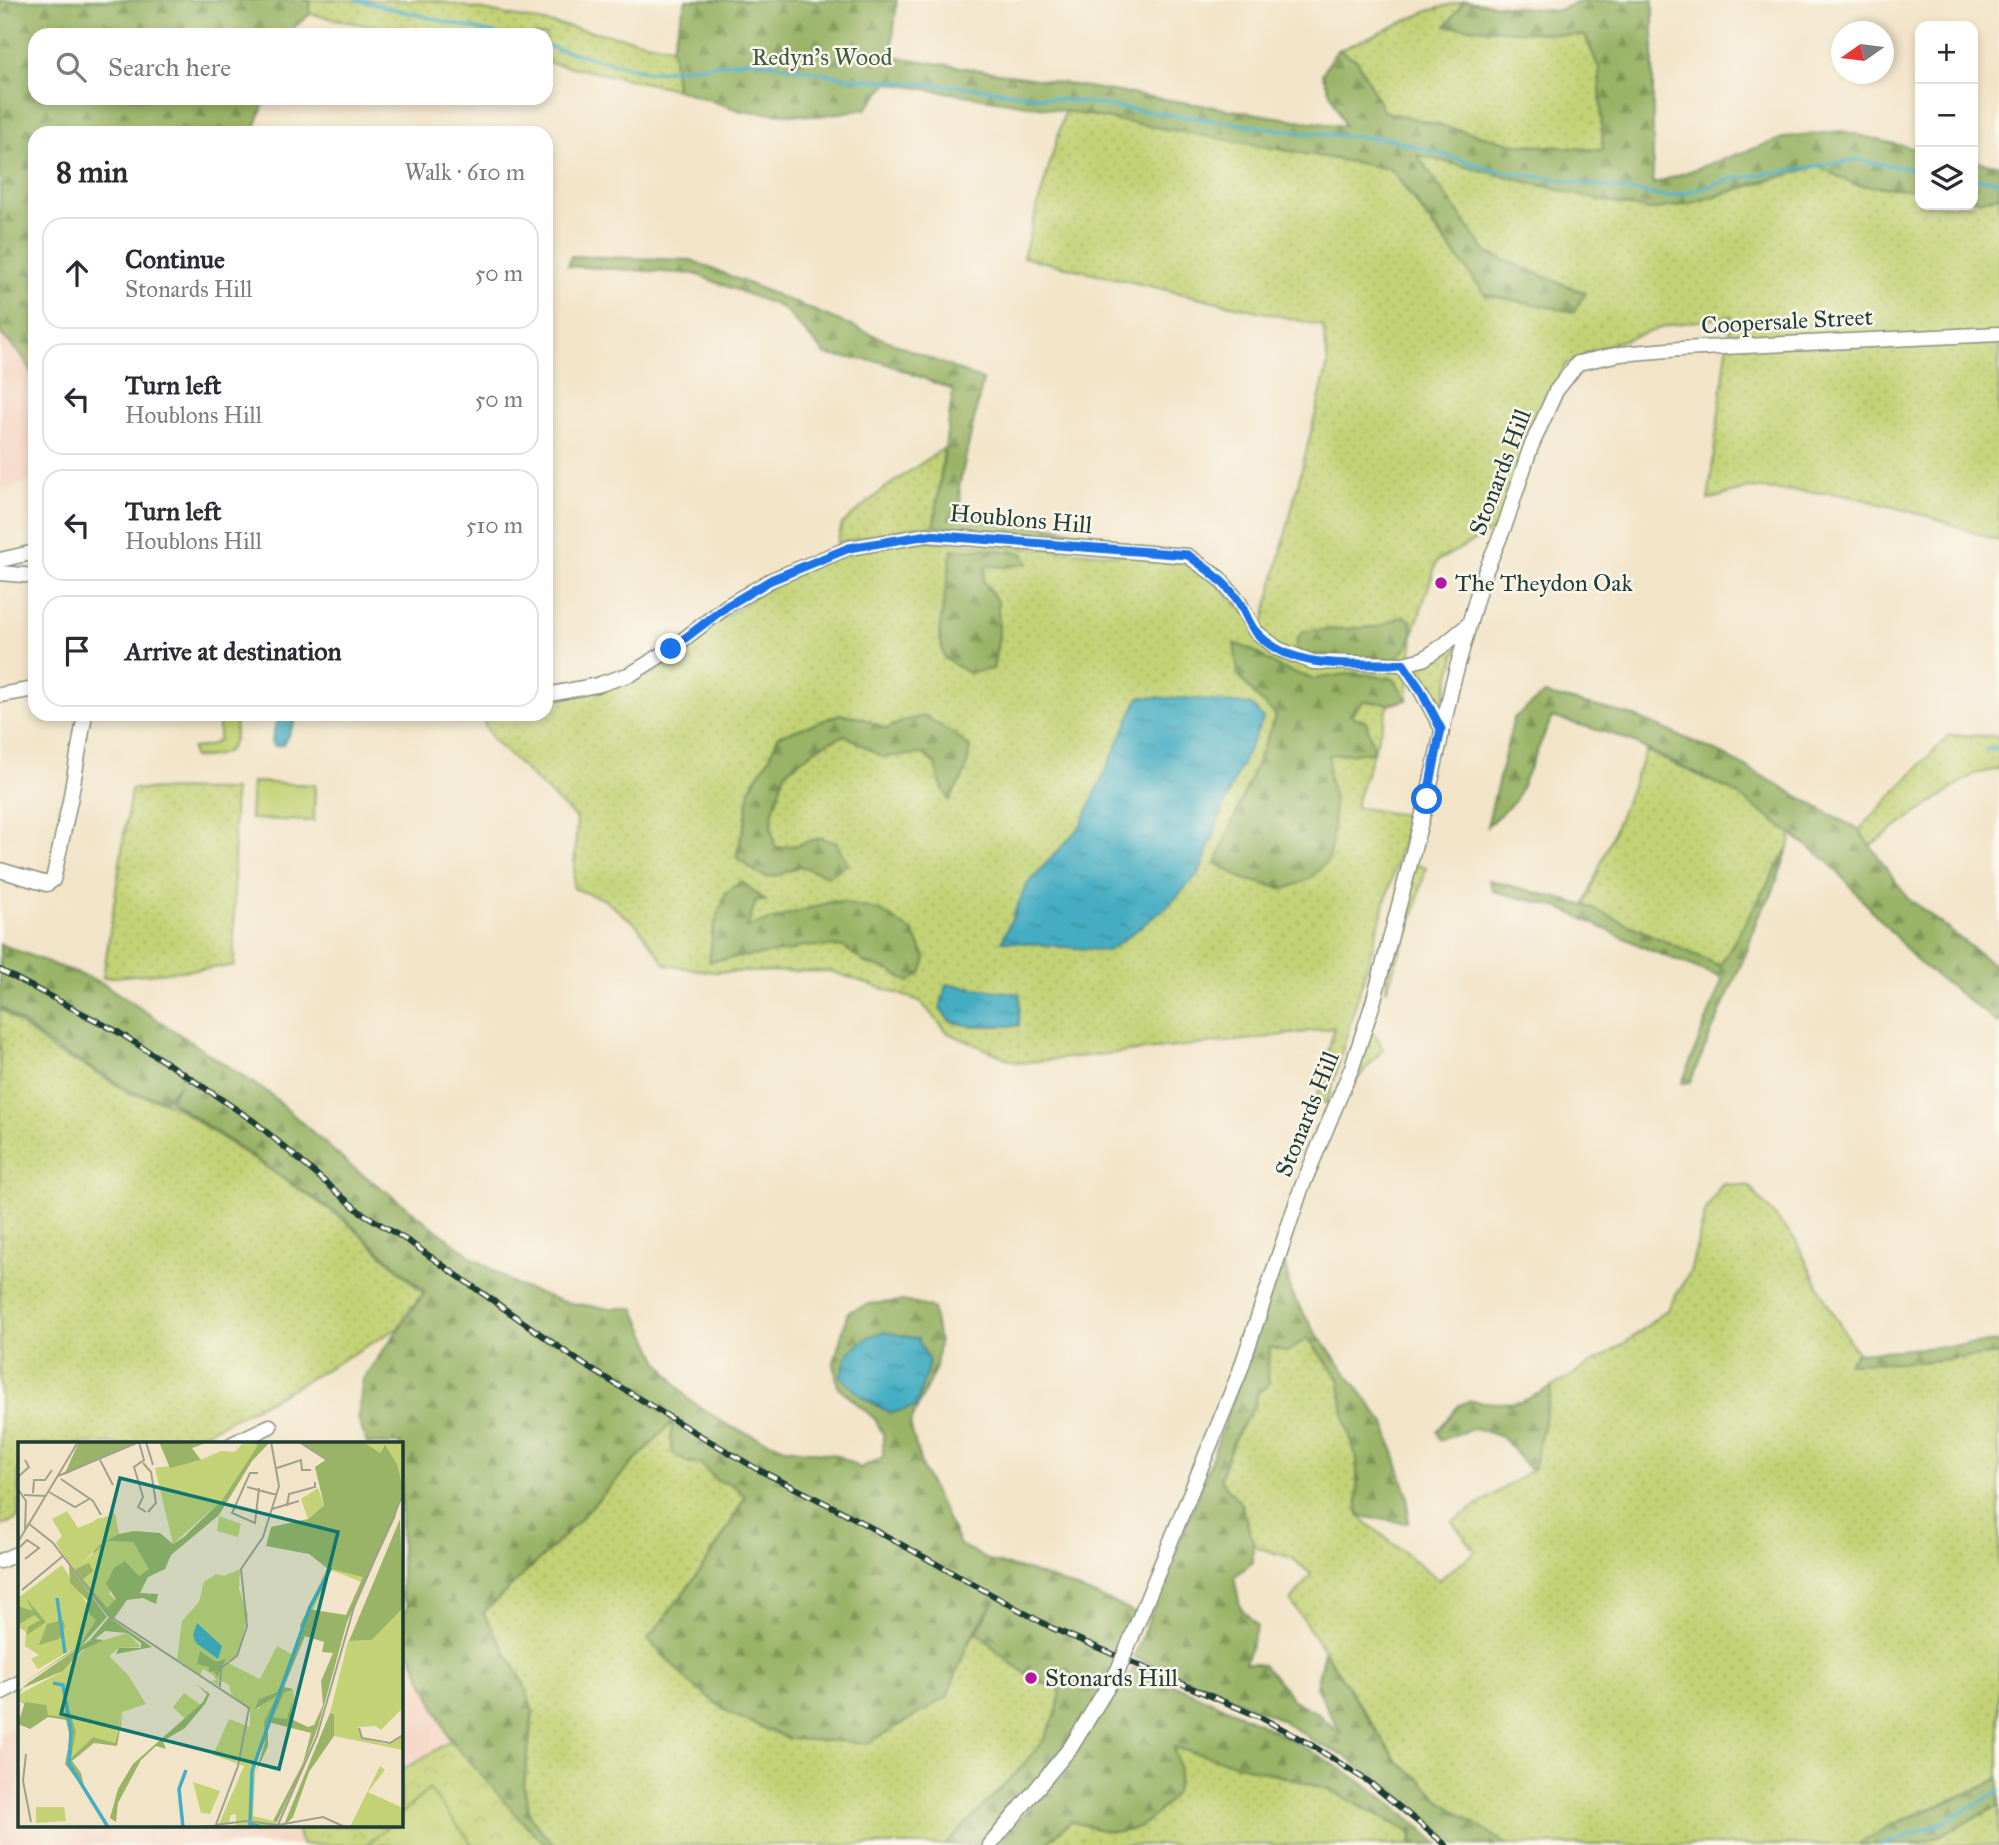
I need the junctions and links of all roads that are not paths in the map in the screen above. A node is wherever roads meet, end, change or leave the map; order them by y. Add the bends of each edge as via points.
1 (1999, 334) edge
2 (1578, 363) joint
3 (28, 554) edge
4 (0, 561) edge
5 (0, 573) edge
6 (28, 575) edge
7 (1468, 625) junction
8 (1403, 664) junction
9 (28, 690) edge
10 (553, 694) edge
11 (0, 695) edge
12 (84, 721) edge
13 (1441, 729) junction
14 (0, 870) edge
15 (270, 1426) dead end
16 (236, 1442) edge
17 (18, 1553) edge
18 (0, 1561) edge
19 (18, 1684) edge
20 (0, 1693) edge
21 (990, 1845) edge

1 - 2 street, Coopersale Street via 1681,349
2 - 7 street, Stonards Hill via 1556,391 1530,449
3 - 4 street
5 - 6 street
7 - 8 street, Houblons Hill via 1423,659
7 - 13 street, Stonards Hill
8 - 10 street, Houblons Hill via 1313,662 1278,649 1255,631 1239,601 1219,578 1188,555 928,535 849,548 771,580 631,674
8 - 13 street
9 - 11 street
12 - 14 street via 53,880 47,884
13 - 21 street, Stonards Hill, bridge via 1373,1003 1301,1189 1239,1374 1118,1670 1071,1747
15 - 16 street
17 - 18 street
19 - 20 street

